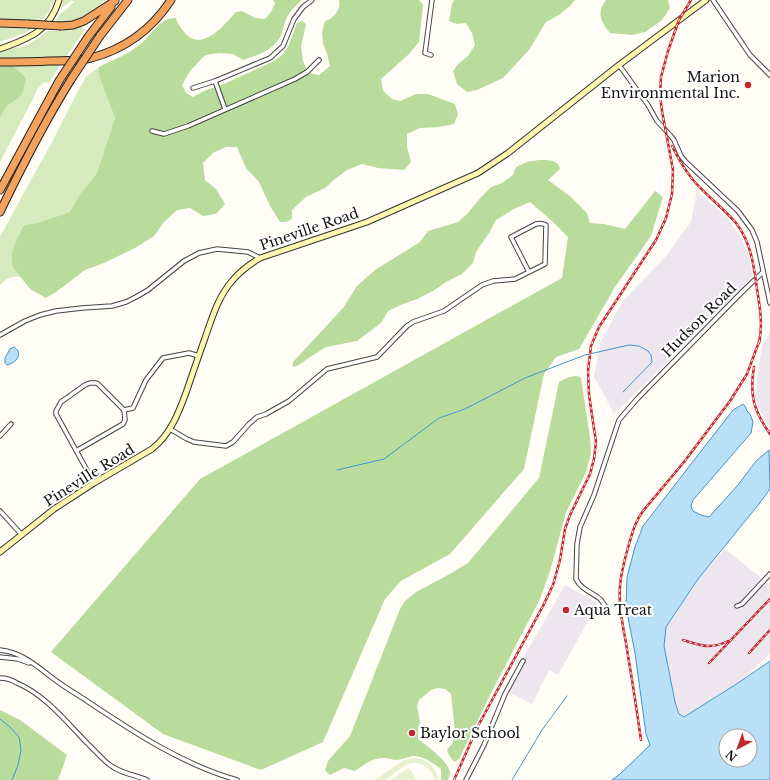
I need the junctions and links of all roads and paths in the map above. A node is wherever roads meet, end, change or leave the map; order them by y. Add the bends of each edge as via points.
1 (59, 0) edge
2 (312, 0) edge
3 (432, 0) edge
4 (706, 0) edge
5 (713, 0) edge
6 (116, 1) edge
7 (170, 2) edge
8 (126, 3) edge
9 (0, 23) edge
10 (0, 49) edge
11 (431, 55) dead end
12 (319, 60) dead end
13 (0, 62) edge
14 (619, 65) junction
15 (770, 75) edge
16 (215, 81) junction
17 (193, 88) dead end
18 (225, 109) junction
19 (152, 131) dead end
20 (0, 190) edge
21 (0, 212) edge
22 (260, 258) junction
23 (529, 272) junction
24 (764, 272) junction
25 (770, 303) edge
26 (0, 335) edge
27 (199, 356) junction
28 (124, 410) junction
29 (10, 424) dead end
30 (170, 429) junction
31 (0, 436) edge
32 (76, 451) junction
33 (94, 483) junction
34 (0, 511) edge
35 (22, 535) junction
36 (0, 552) edge
37 (770, 574) edge
38 (737, 606) dead end
39 (606, 608) dead end
40 (0, 650) edge
41 (0, 657) edge
42 (523, 662) dead end
43 (34, 664) junction
44 (0, 678) edge
45 (147, 780) edge
46 (237, 780) edge
47 (466, 780) edge

1 - 10 main road via 49,21 39,31
2 - 16 street via 294,19 283,46 270,58
3 - 11 street via 425,53
4 - 14 main road, Pineville Road
5 - 15 street via 750,55
6 - 9 highway, bridge via 84,21 72,25
6 - 20 highway, bridge via 59,81
7 - 13 highway via 139,36 106,53 76,60
8 - 21 highway, bridge via 100,36 57,102
12 - 18 street via 295,79
14 - 22 main road, Pineville Road via 508,153 478,173 367,222
14 - 24 street via 670,136 681,156 738,211 752,230
16 - 17 street
16 - 18 street
18 - 19 street via 164,134
22 - 26 street via 248,252 217,249 199,253 184,261 136,298 112,306 40,315
22 - 27 main road, Pineville Road via 232,280 221,297
23 - 23 street via 545,264 546,225 540,223 511,237
23 - 30 street via 515,279 482,285 444,311 414,322 407,326 377,358 327,369 289,401 257,417 226,446 194,442
24 - 25 street
24 - 39 street, Hudson Road via 619,420 594,495 580,527 577,544 578,584 600,600
27 - 28 street via 189,354 163,358 146,380 133,408
27 - 30 main road, Pineville Road via 180,411
28 - 32 street via 123,424
28 - 32 street via 96,383 85,385 61,402 56,414
29 - 31 street
30 - 33 main road, Pineville Road via 152,449
32 - 33 street
33 - 35 main road, Pineville Road via 54,509
34 - 35 street
35 - 36 main road, Pineville Road
37 - 38 street via 742,604
40 - 43 street via 19,655
41 - 43 street
42 - 47 street via 505,694
43 - 46 street via 164,749 201,768
44 - 45 street via 13,681 34,692 114,768

